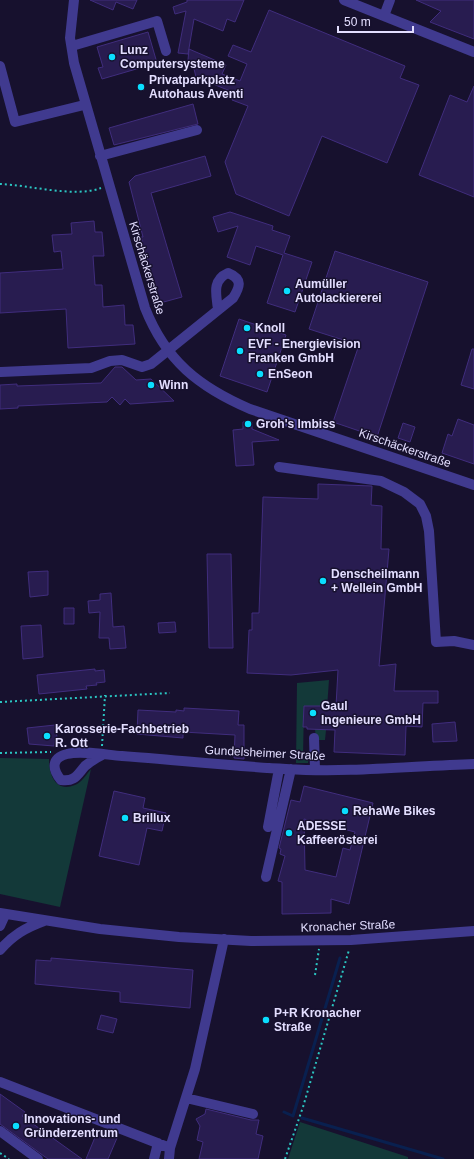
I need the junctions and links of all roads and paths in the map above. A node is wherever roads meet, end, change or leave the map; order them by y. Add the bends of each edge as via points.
1 (74, 0) edge
2 (344, 0) edge
3 (390, 0) edge
4 (384, 16) junction
5 (72, 46) junction
6 (166, 51) dead end
7 (474, 52) edge
8 (0, 66) edge
9 (84, 105) junction
10 (197, 130) dead end
11 (100, 156) junction
12 (0, 184) edge
13 (108, 186) junction
14 (218, 310) dead end
15 (168, 352) junction
16 (1, 372) edge
17 (279, 467) dead end
18 (474, 485) edge
19 (474, 645) edge
20 (170, 693) dead end
21 (105, 695) junction
22 (0, 702) edge
23 (314, 738) dead end
24 (0, 753) edge
25 (68, 753) junction
26 (102, 755) junction
27 (474, 764) edge
28 (279, 769) junction
29 (315, 769) junction
30 (291, 770) junction
31 (268, 827) dead end
32 (266, 877) dead end
33 (3, 914) edge
34 (44, 921) junction
35 (0, 926) edge
36 (474, 930) edge
37 (224, 939) junction
38 (321, 941) junction
39 (0, 950) edge
40 (348, 958) dead end
41 (315, 975) dead end
42 (0, 1082) edge
43 (186, 1098) junction
44 (253, 1114) dead end
45 (0, 1131) edge
46 (155, 1142) junction
47 (170, 1148) junction
48 (0, 1153) edge
49 (9, 1159) edge
50 (38, 1159) edge
51 (154, 1159) edge
52 (168, 1159) edge
53 (285, 1159) edge

1 - 5 street, Kirschäckerstraße via 71,17
2 - 4 street
3 - 4 street
4 - 7 street
5 - 6 street via 157,21
5 - 9 street, Kirschäckerstraße
8 - 9 street via 15,122
9 - 11 street, Kirschäckerstraße
10 - 11 street
11 - 13 street, Kirschäckerstraße
12 - 13 path via 85,192
13 - 15 street, Kirschäckerstraße via 145,308 153,328
14 - 15 street
15 - 16 street via 152,364 142,367 122,360 110,361 91,368
15 - 18 street, Kirschäckerstraße via 194,378 222,397
17 - 19 street via 381,481 404,492 420,504 426,516 429,532 436,642 454,641
20 - 21 path
21 - 22 path
21 - 26 path
23 - 29 street
24 - 25 path
25 - 26 street, Gundelsheimer Straße
25 - 26 street via 58,757 54,764 55,773 61,780 69,781
26 - 28 street, Gundelsheimer Straße
27 - 29 street, Gundelsheimer Straße
28 - 30 street, Gundelsheimer Straße
28 - 31 street
29 - 30 street, Gundelsheimer Straße
30 - 32 street
33 - 34 street, Kronacher Straße
33 - 35 street
34 - 37 street, Kronacher Straße via 179,937
34 - 39 street via 23,929
36 - 38 street, Kronacher Straße
37 - 38 street, Kronacher Straße
37 - 43 street via 195,1069
38 - 41 path
40 - 53 path
42 - 46 street
43 - 44 street
43 - 47 street
45 - 50 street
46 - 47 street
46 - 51 street
47 - 52 street
48 - 49 path

